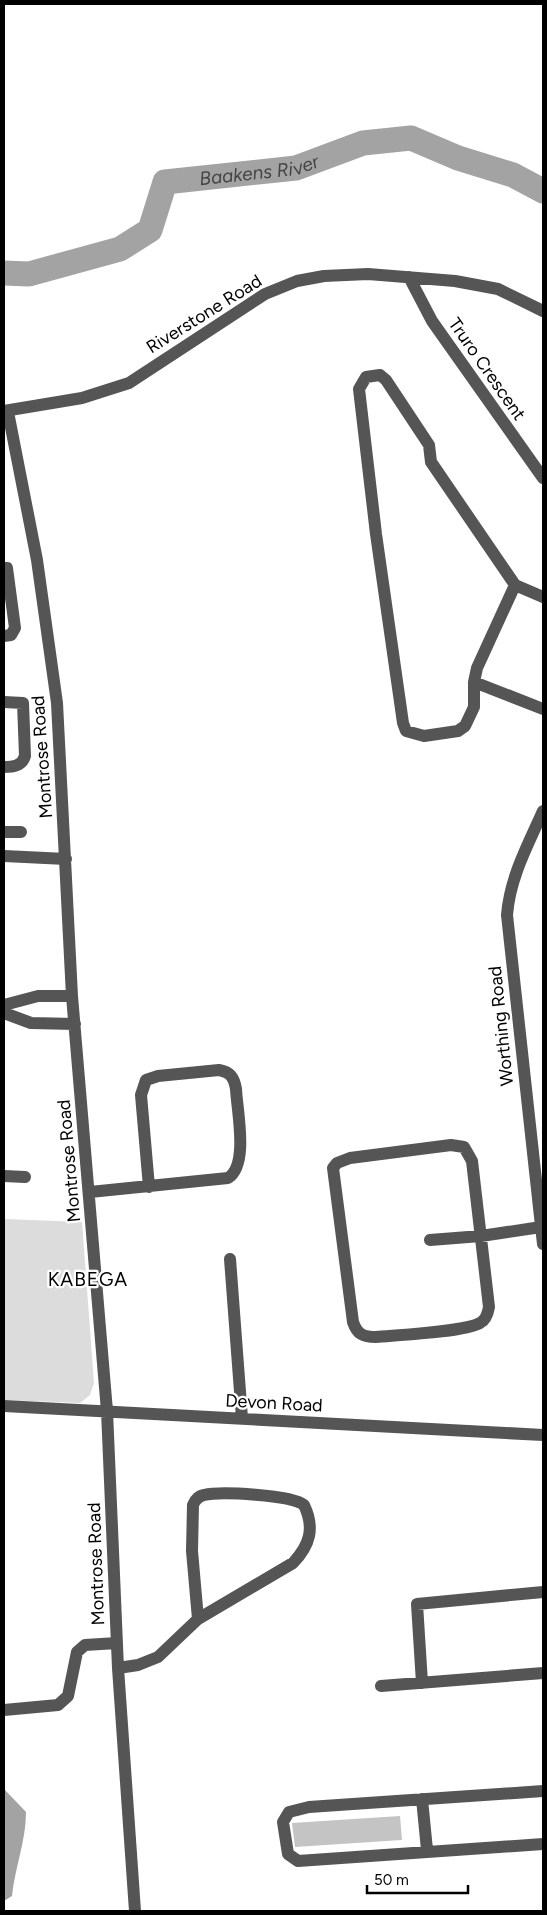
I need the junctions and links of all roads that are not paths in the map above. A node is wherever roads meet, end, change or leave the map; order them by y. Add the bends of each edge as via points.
1 (409, 276) junction
2 (543, 311) edge
3 (6, 411) edge
4 (543, 478) edge
5 (4, 568) edge
6 (515, 585) junction
7 (543, 597) edge
8 (4, 636) edge
9 (474, 682) junction
10 (4, 702) edge
11 (543, 708) edge
12 (4, 767) edge
13 (543, 810) edge
14 (4, 832) edge
15 (20, 832) dead end
16 (4, 856) edge
17 (66, 859) junction
18 (72, 996) junction
19 (4, 1005) edge
20 (4, 1013) edge
21 (75, 1024) junction
22 (4, 1176) edge
23 (25, 1177) dead end
24 (149, 1187) junction
25 (90, 1192) junction
26 (541, 1227) junction
27 (481, 1236) junction
28 (430, 1240) dead end
29 (543, 1244) edge
30 (230, 1259) dead end
31 (4, 1406) edge
32 (107, 1411) junction
33 (242, 1418) junction
34 (543, 1435) edge
35 (543, 1592) edge
36 (543, 1599) edge
37 (198, 1619) junction
38 (117, 1643) junction
39 (118, 1668) junction
40 (543, 1673) edge
41 (422, 1683) junction
42 (381, 1686) dead end
43 (4, 1710) edge
44 (543, 1791) edge
45 (422, 1799) junction
46 (543, 1844) edge
47 (427, 1850) junction
48 (135, 1911) edge

1 - 2 street, Riverstone Road via 455,280 498,289
1 - 3 street, Riverstone Road via 324,276 296,281 265,294 130,383 82,398
1 - 4 street, Truro Crescent via 432,321
3 - 17 street, Montrose Road via 37,560 57,703
5 - 8 street via 7,568 15,628 11,635
6 - 7 street
6 - 9 street via 477,668
6 - 9 street via 431,462 429,445 386,380 380,375 366,377 359,389 377,543 406,731 424,736 458,732 465,726 474,707
9 - 11 street
10 - 12 street via 23,703 25,756 16,766
13 - 26 street, Worthing Road via 508,892 507,915
14 - 15 street
16 - 17 street
17 - 18 street, Montrose Road
18 - 19 street via 38,996
18 - 21 street, Montrose Road
20 - 21 street via 31,1023
21 - 25 street, Montrose Road
22 - 23 street
24 - 24 street via 141,1094 146,1080 218,1070 228,1072 236,1088 240,1156 234,1175
24 - 25 street
25 - 32 street, Montrose Road
26 - 27 street
26 - 29 street, Worthing Road
27 - 27 street via 474,1169 464,1147 451,1145 350,1158 337,1163 334,1168 353,1322 362,1336 464,1328 482,1322 489,1307
27 - 28 street
30 - 33 street
31 - 32 street, Devon Road
32 - 33 street, Devon Road
32 - 38 street, Montrose Road
33 - 34 street, Devon Road
35 - 36 street
35 - 41 street via 417,1604
37 - 37 street via 282,1570 299,1556 310,1539 310,1521 304,1506 293,1499 274,1496 206,1494 196,1499 192,1505 192,1551
37 - 39 street via 158,1657
38 - 39 street, Montrose Road
38 - 43 street via 85,1645 77,1652 68,1696 58,1704
39 - 48 street, Montrose Road
40 - 41 street
41 - 42 street
44 - 45 street
45 - 47 street
45 - 47 street via 297,1809 285,1816 284,1837 288,1854 298,1861
46 - 47 street

